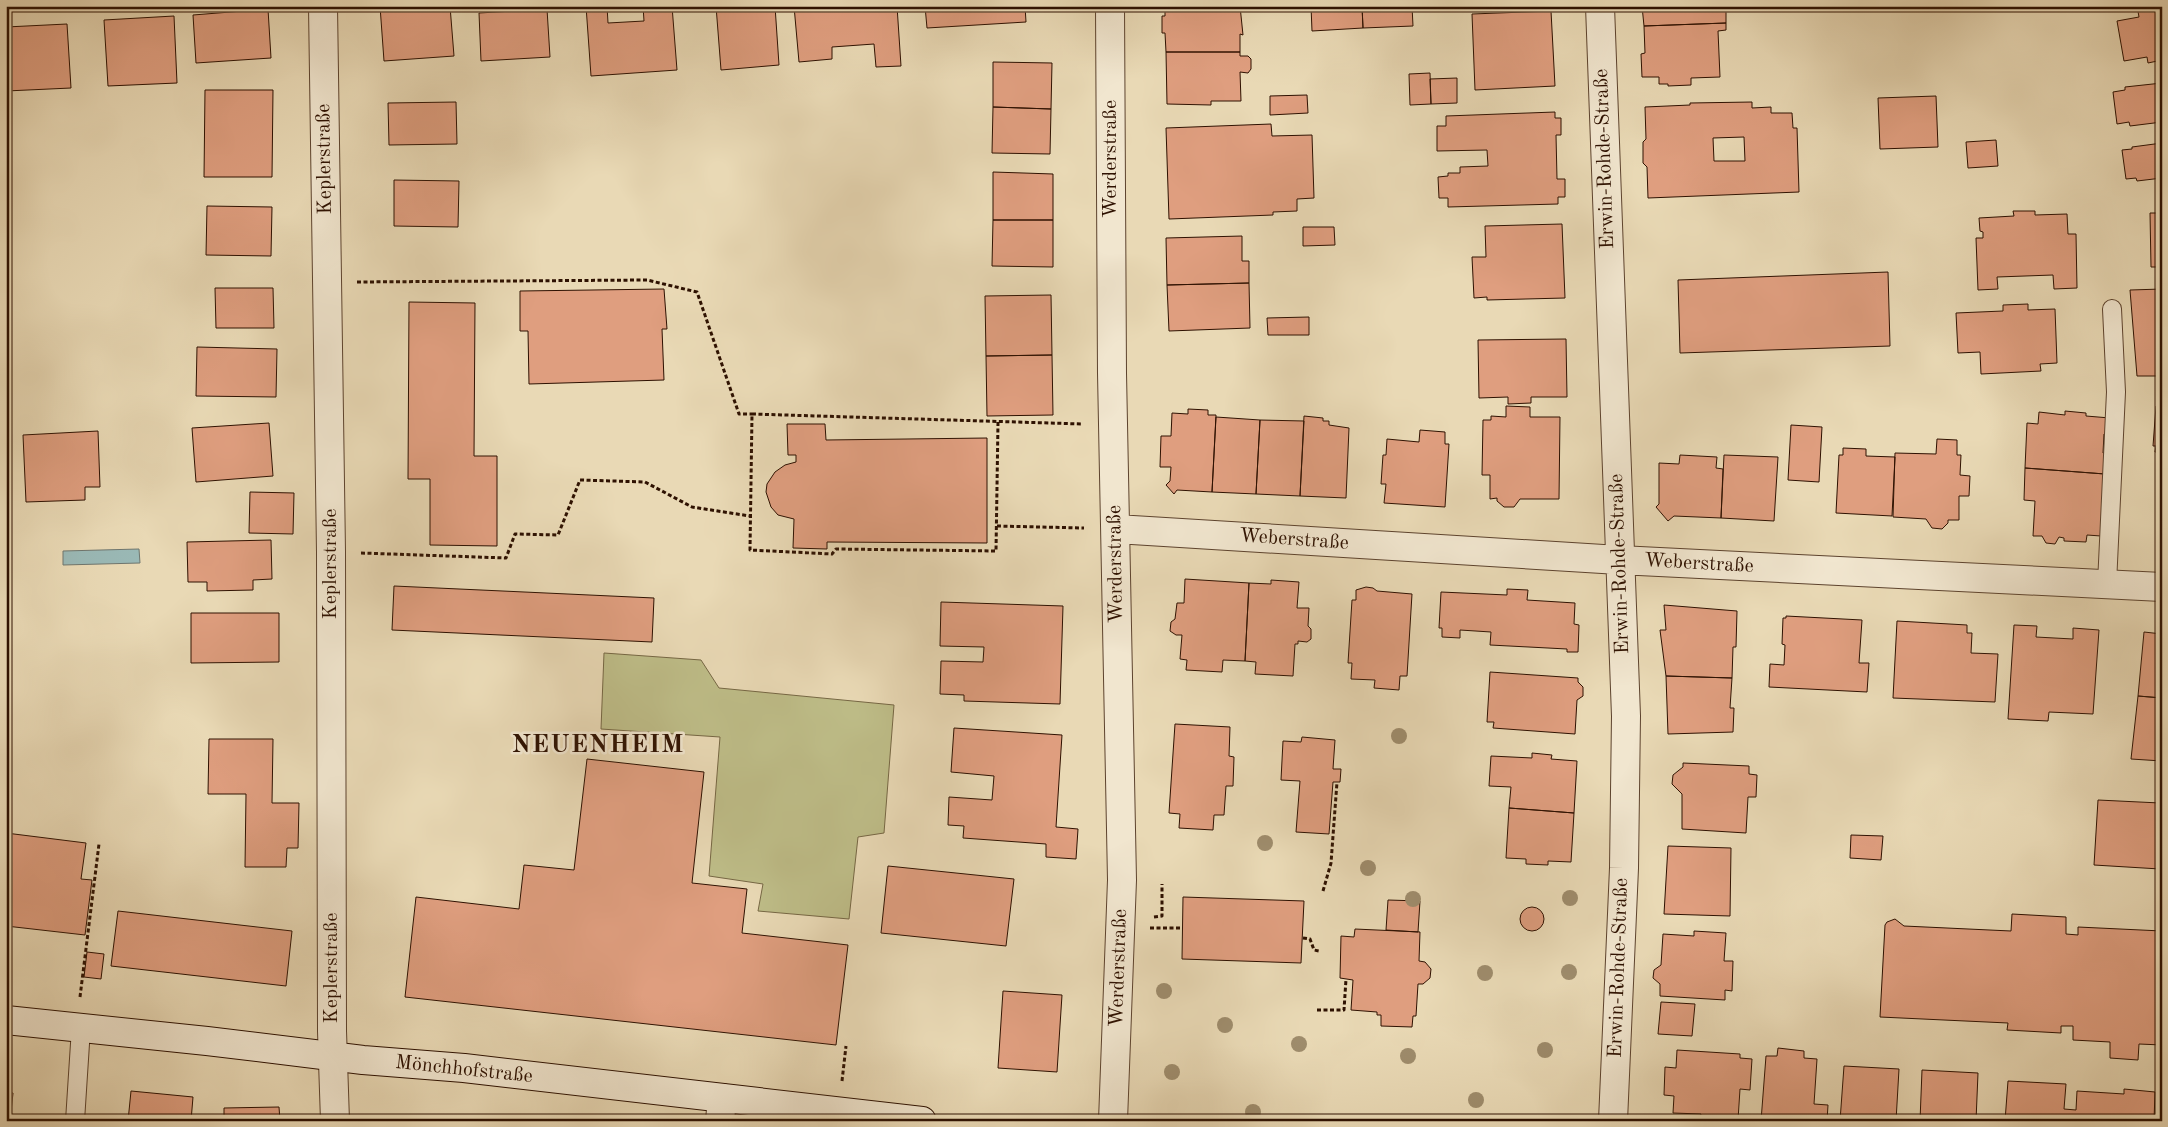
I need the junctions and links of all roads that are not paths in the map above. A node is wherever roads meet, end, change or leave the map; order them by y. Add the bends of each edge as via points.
1 (323, 6) edge
2 (1110, 6) edge
3 (1600, 6) edge
4 (2112, 309) dead end
5 (1103, 529) junction
6 (1619, 560) junction
7 (2107, 584) junction
8 (2162, 587) edge
9 (6, 1020) edge
10 (79, 1027) junction
11 (333, 1057) junction
12 (721, 1109) edge
13 (75, 1121) edge
14 (335, 1121) edge
15 (922, 1121) edge
16 (1113, 1121) edge
17 (1613, 1121) edge

1 - 11 street, Keplerstraße via 331,552
2 - 5 street, Werderstraße via 1112,363
3 - 6 street, Erwin-Rohde-Straße
4 - 7 lane via 2116,392
5 - 6 street, Weberstraße
5 - 16 street, Werderstraße via 1122,880
6 - 7 street, Weberstraße
6 - 17 street, Erwin-Rohde-Straße via 1626,716 1624,868
7 - 8 street, Weberstraße
9 - 10 street, Mönchhofstraße
10 - 11 street, Mönchhofstraße
10 - 13 lane
11 - 12 street, Mönchhofstraße via 464,1068
11 - 14 street, Keplerstraße
12 - 15 street, Mönchhofstraße via 837,1110

